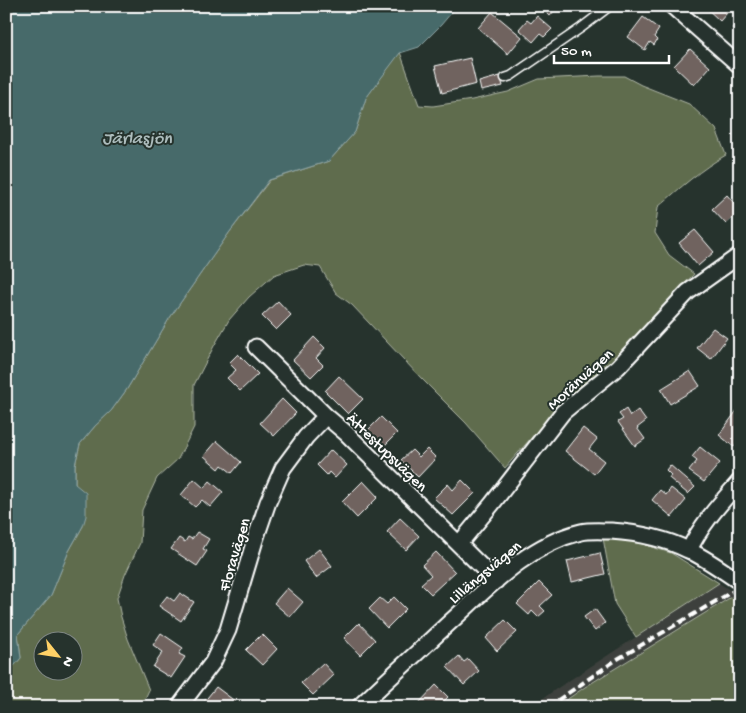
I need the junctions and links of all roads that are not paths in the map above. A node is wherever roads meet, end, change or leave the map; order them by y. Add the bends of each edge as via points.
1 (610, 6) edge
2 (672, 6) edge
3 (740, 66) edge
4 (504, 78) dead end
5 (740, 255) edge
6 (256, 346) dead end
7 (326, 416) junction
8 (740, 481) edge
9 (459, 544) junction
10 (690, 550) junction
11 (496, 581) junction
12 (740, 582) edge
13 (180, 706) edge
14 (359, 707) edge

1 - 4 lane
2 - 3 street
5 - 9 street, Moränvägen via 688,292 618,368 563,412
6 - 7 street, Ättestupsvägen
7 - 9 street, Ättestupsvägen
7 - 13 street, Floravägen via 283,468 258,530 228,630 213,662
8 - 10 street via 707,520
9 - 11 street, Ättestupsvägen
10 - 11 street, Lillängsvägen via 644,535 582,532 533,552
10 - 12 street, Lillängsvägen
11 - 14 street, Lillängsvägen

